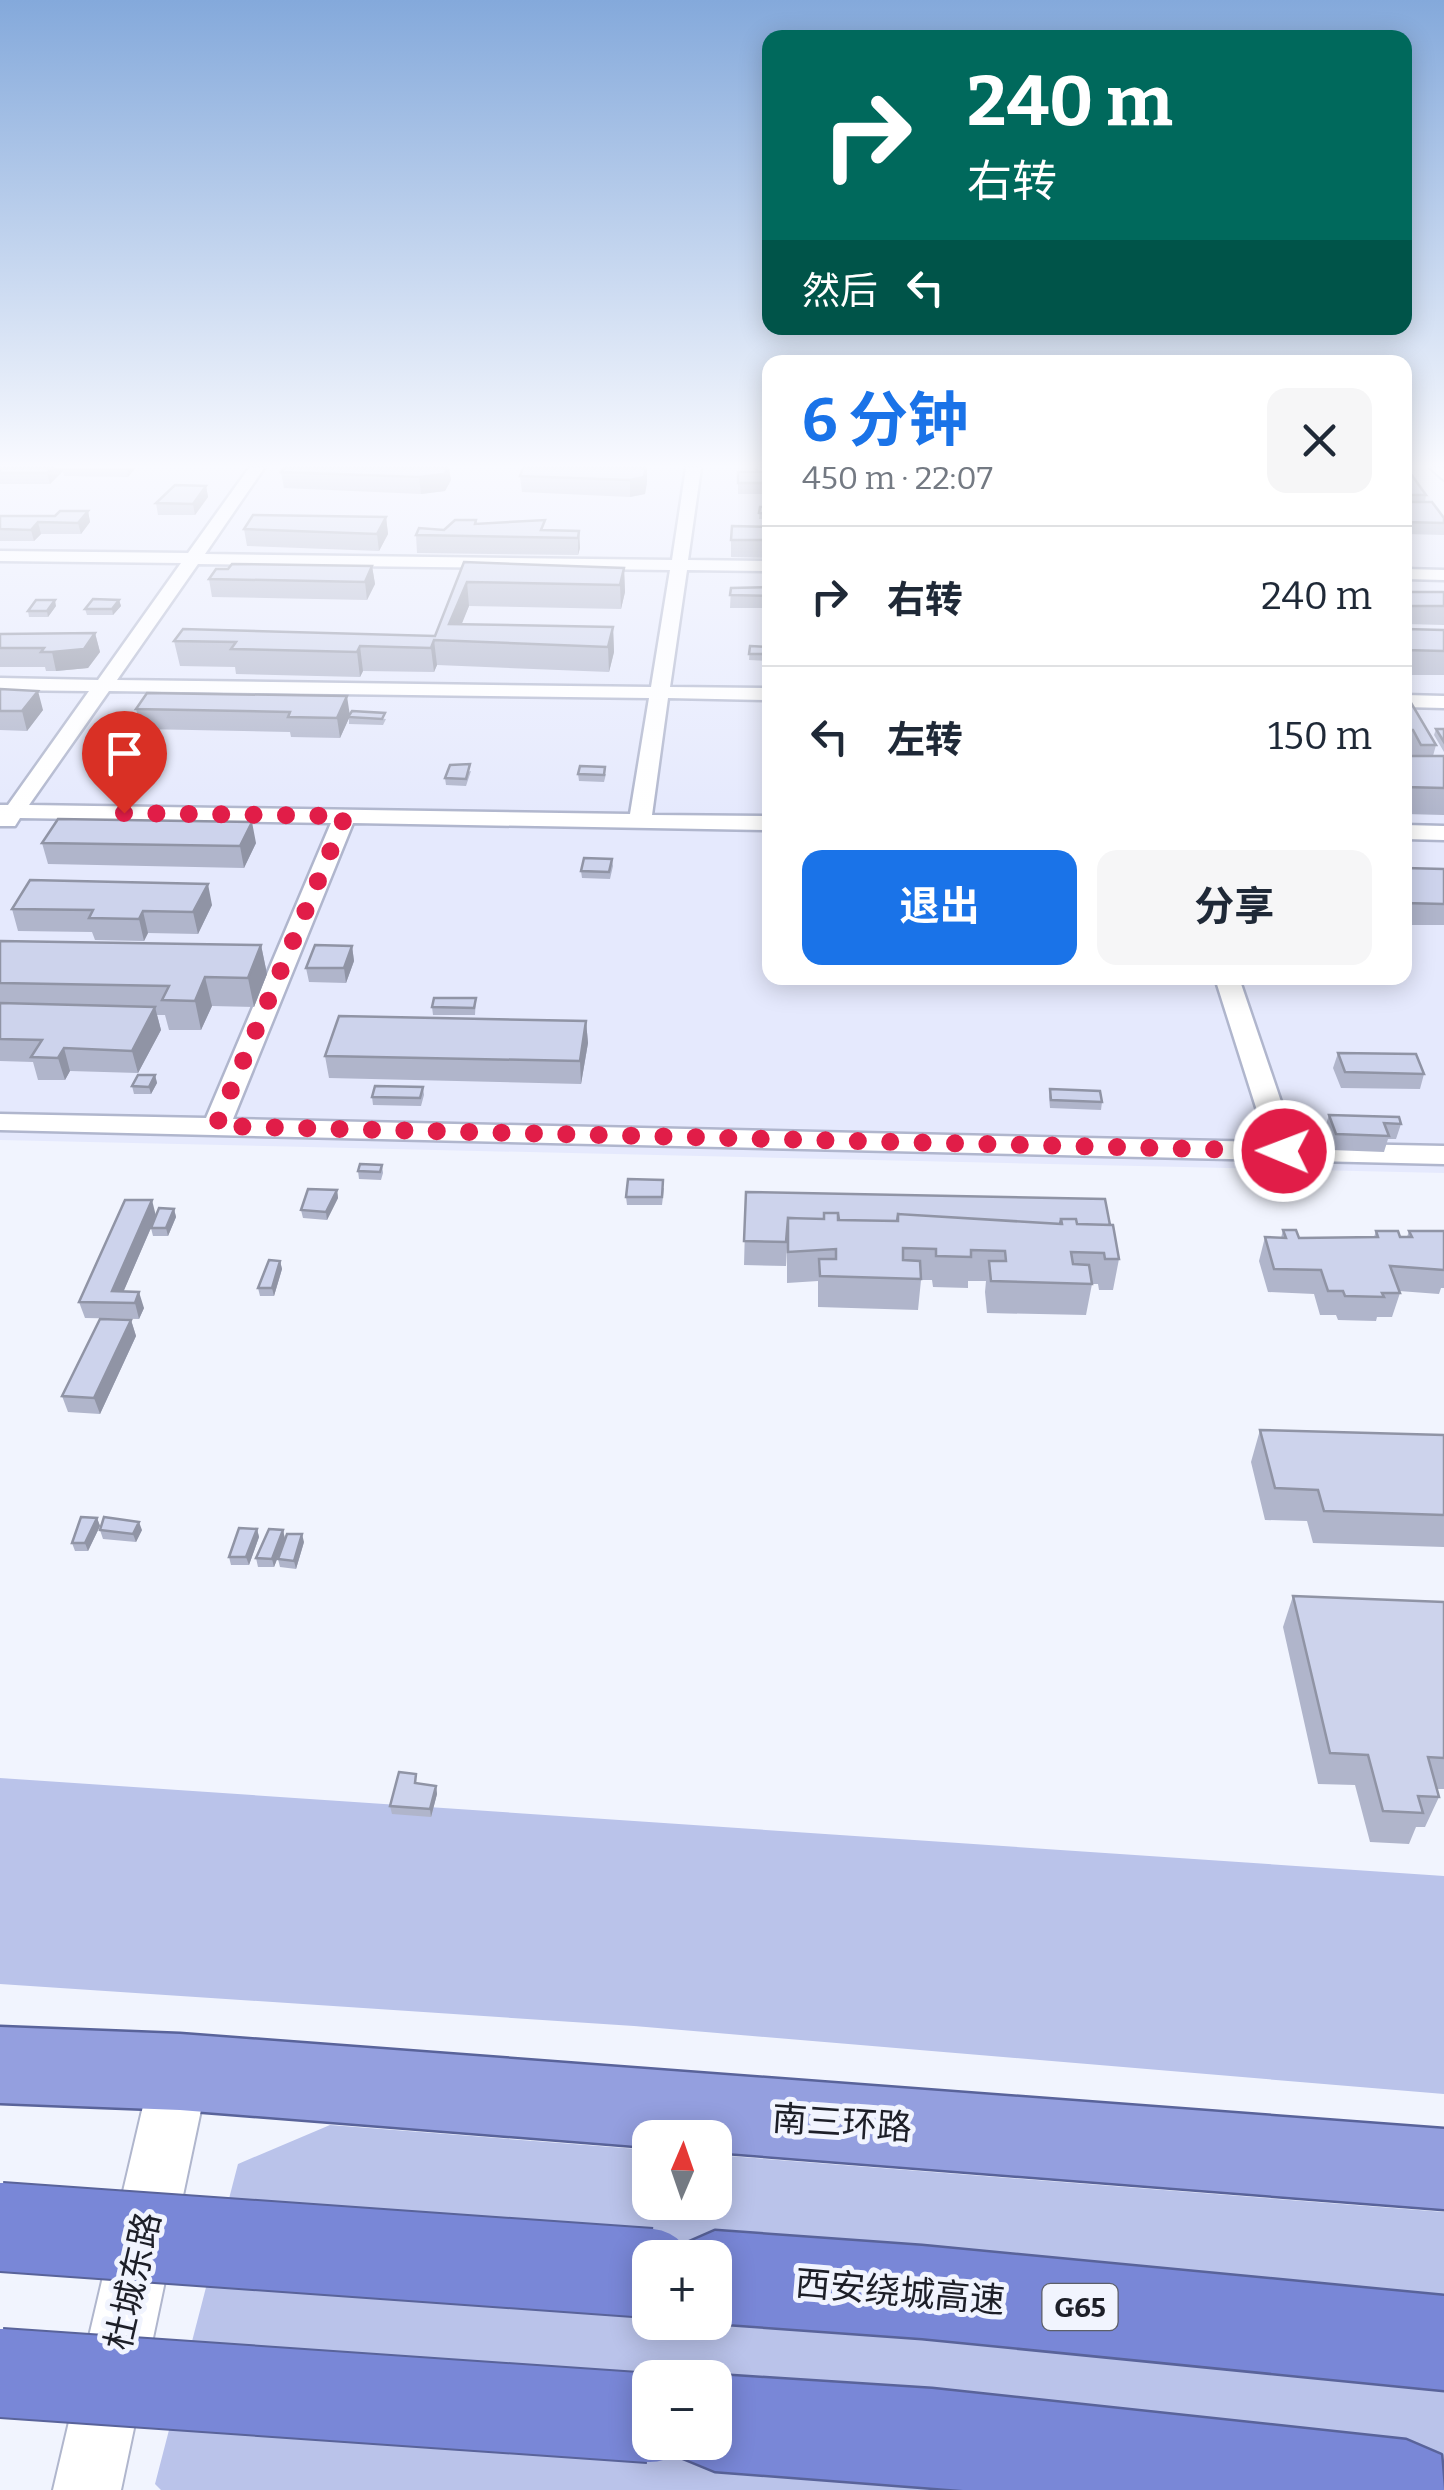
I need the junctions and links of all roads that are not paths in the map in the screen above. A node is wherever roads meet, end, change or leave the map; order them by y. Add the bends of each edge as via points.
1 (174, 584) edge
2 (677, 584) edge
3 (0, 684) edge
4 (103, 686) junction
5 (663, 692) junction
6 (762, 694) edge
7 (1412, 701) edge
8 (1444, 702) edge
9 (7, 811) edge
10 (345, 816) junction
11 (640, 821) junction
12 (762, 823) edge
13 (0, 830) edge
14 (1412, 832) edge
15 (1444, 833) edge
16 (1229, 985) edge
17 (0, 1122) edge
18 (216, 1126) junction
19 (1284, 1151) junction
20 (1444, 1155) edge
21 (0, 2064) edge
22 (180, 2072) junction
23 (1444, 2169) edge
24 (0, 2226) edge
25 (632, 2271) edge
26 (732, 2278) edge
27 (1444, 2344) edge
28 (0, 2373) edge
29 (632, 2417) edge
30 (732, 2424) edge
31 (86, 2490) edge
32 (1406, 2490) edge

1 - 4 street
2 - 5 street
3 - 4 street
4 - 5 street
4 - 9 street
5 - 6 street
5 - 11 street
7 - 8 street
9 - 10 street
9 - 13 street
10 - 11 street
10 - 18 street
11 - 12 street
14 - 15 street
16 - 19 street
17 - 18 street
18 - 19 street
19 - 20 street
21 - 22 highway, 南三环路
22 - 23 highway, 南三环路
22 - 31 street, 杜城东路
24 - 25 highway, bridge
26 - 27 highway, 西安绕城高速 / G65
28 - 29 highway, bridge
30 - 32 highway via 932,2438

